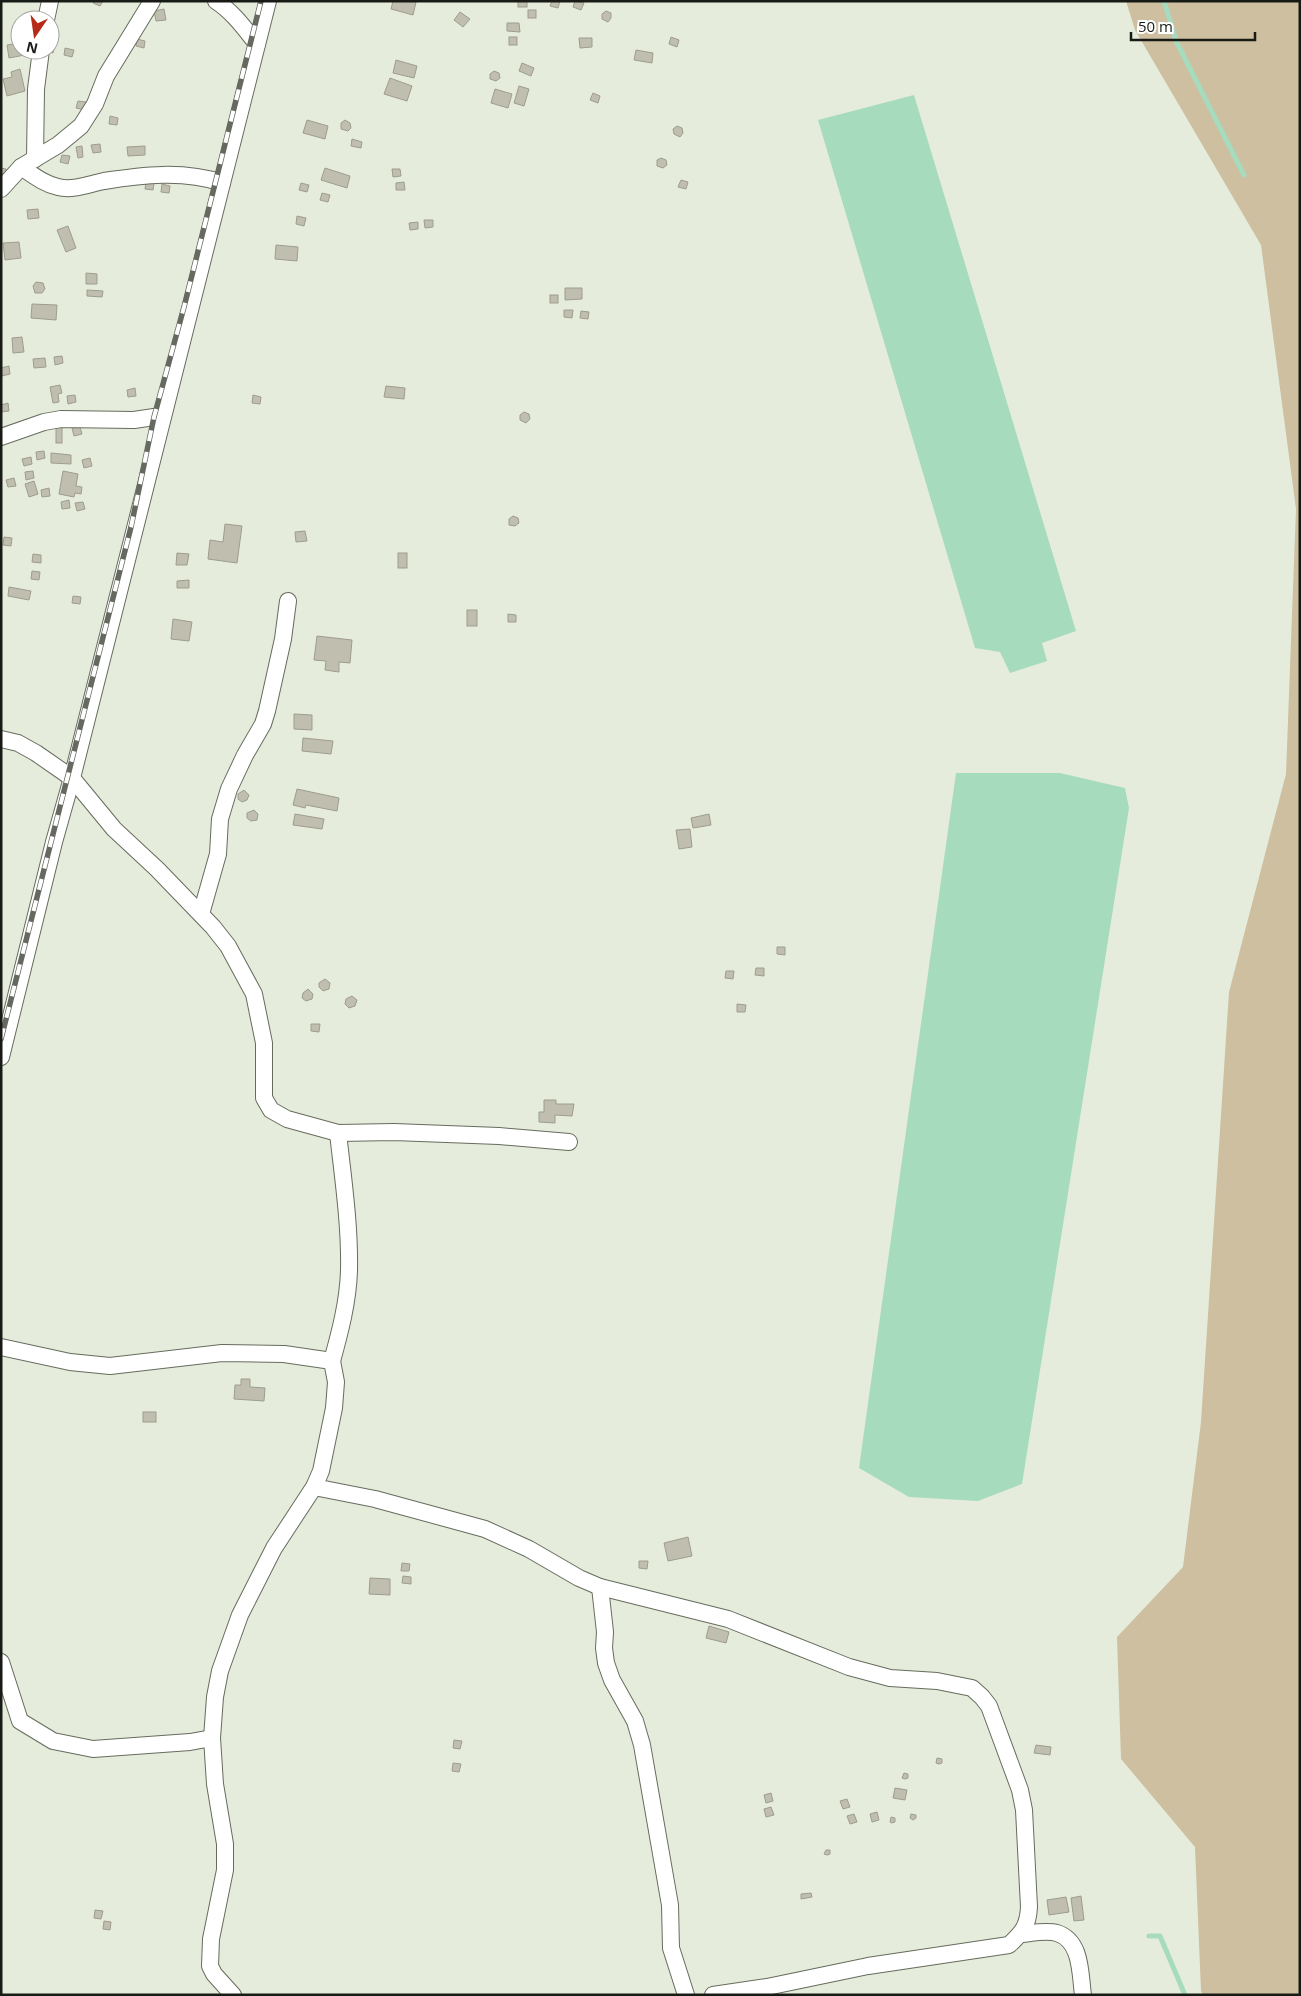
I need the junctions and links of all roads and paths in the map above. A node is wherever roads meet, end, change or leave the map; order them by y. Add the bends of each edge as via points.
1 (152, 1) edge
2 (216, 1) edge
3 (268, 1) edge
4 (257, 44) junction
5 (40, 60) edge
6 (35, 159) junction
7 (21, 168) junction
8 (222, 183) junction
9 (1, 189) edge
10 (161, 420) junction
11 (1, 437) edge
12 (288, 601) dead end
13 (1, 739) edge
14 (72, 778) junction
15 (200, 914) junction
16 (1, 1057) edge
17 (338, 1133) junction
18 (569, 1142) dead end
19 (1, 1347) edge
20 (332, 1361) junction
21 (314, 1487) junction
22 (600, 1587) junction
23 (1, 1662) edge
24 (212, 1738) junction
25 (1022, 1934) junction
26 (234, 1995) edge
27 (686, 1995) edge
28 (713, 1995) edge
29 (1083, 1995) edge

1 - 6 street via 106,76 95,104 81,126
2 - 4 street via 242,24
3 - 4 street
4 - 8 street
5 - 6 street
6 - 7 street
7 - 8 street via 42,182 59,188 155,174
7 - 9 street
8 - 10 street
10 - 11 street via 154,417 134,420 61,419
10 - 14 street
12 - 15 street via 267,711 229,789 220,820 218,854
13 - 14 street via 18,743
14 - 15 street via 114,829
14 - 16 street
15 - 17 street via 228,946 254,994 264,1043 264,1098 271,1110 287,1119
17 - 18 street via 499,1136
17 - 20 street via 349,1271 343,1324
19 - 20 street via 70,1362 110,1366 222,1353 284,1354
20 - 21 street via 336,1382 334,1408 321,1470
21 - 22 street via 375,1499 485,1529
21 - 24 street via 274,1548 240,1615 220,1672
22 - 25 street via 728,1619 849,1667 890,1678 937,1681 972,1688 982,1696 989,1706 1020,1790 1024,1810 1030,1907
22 - 27 street via 606,1663 635,1721 642,1745 670,1905 671,1948
23 - 24 street via 20,1722 53,1741 93,1748
24 - 26 street via 215,1784 225,1844 225,1870 211,1939 210,1966
25 - 28 street via 1009,1945 868,1966
25 - 29 street via 1056,1933 1068,1939 1077,1951

